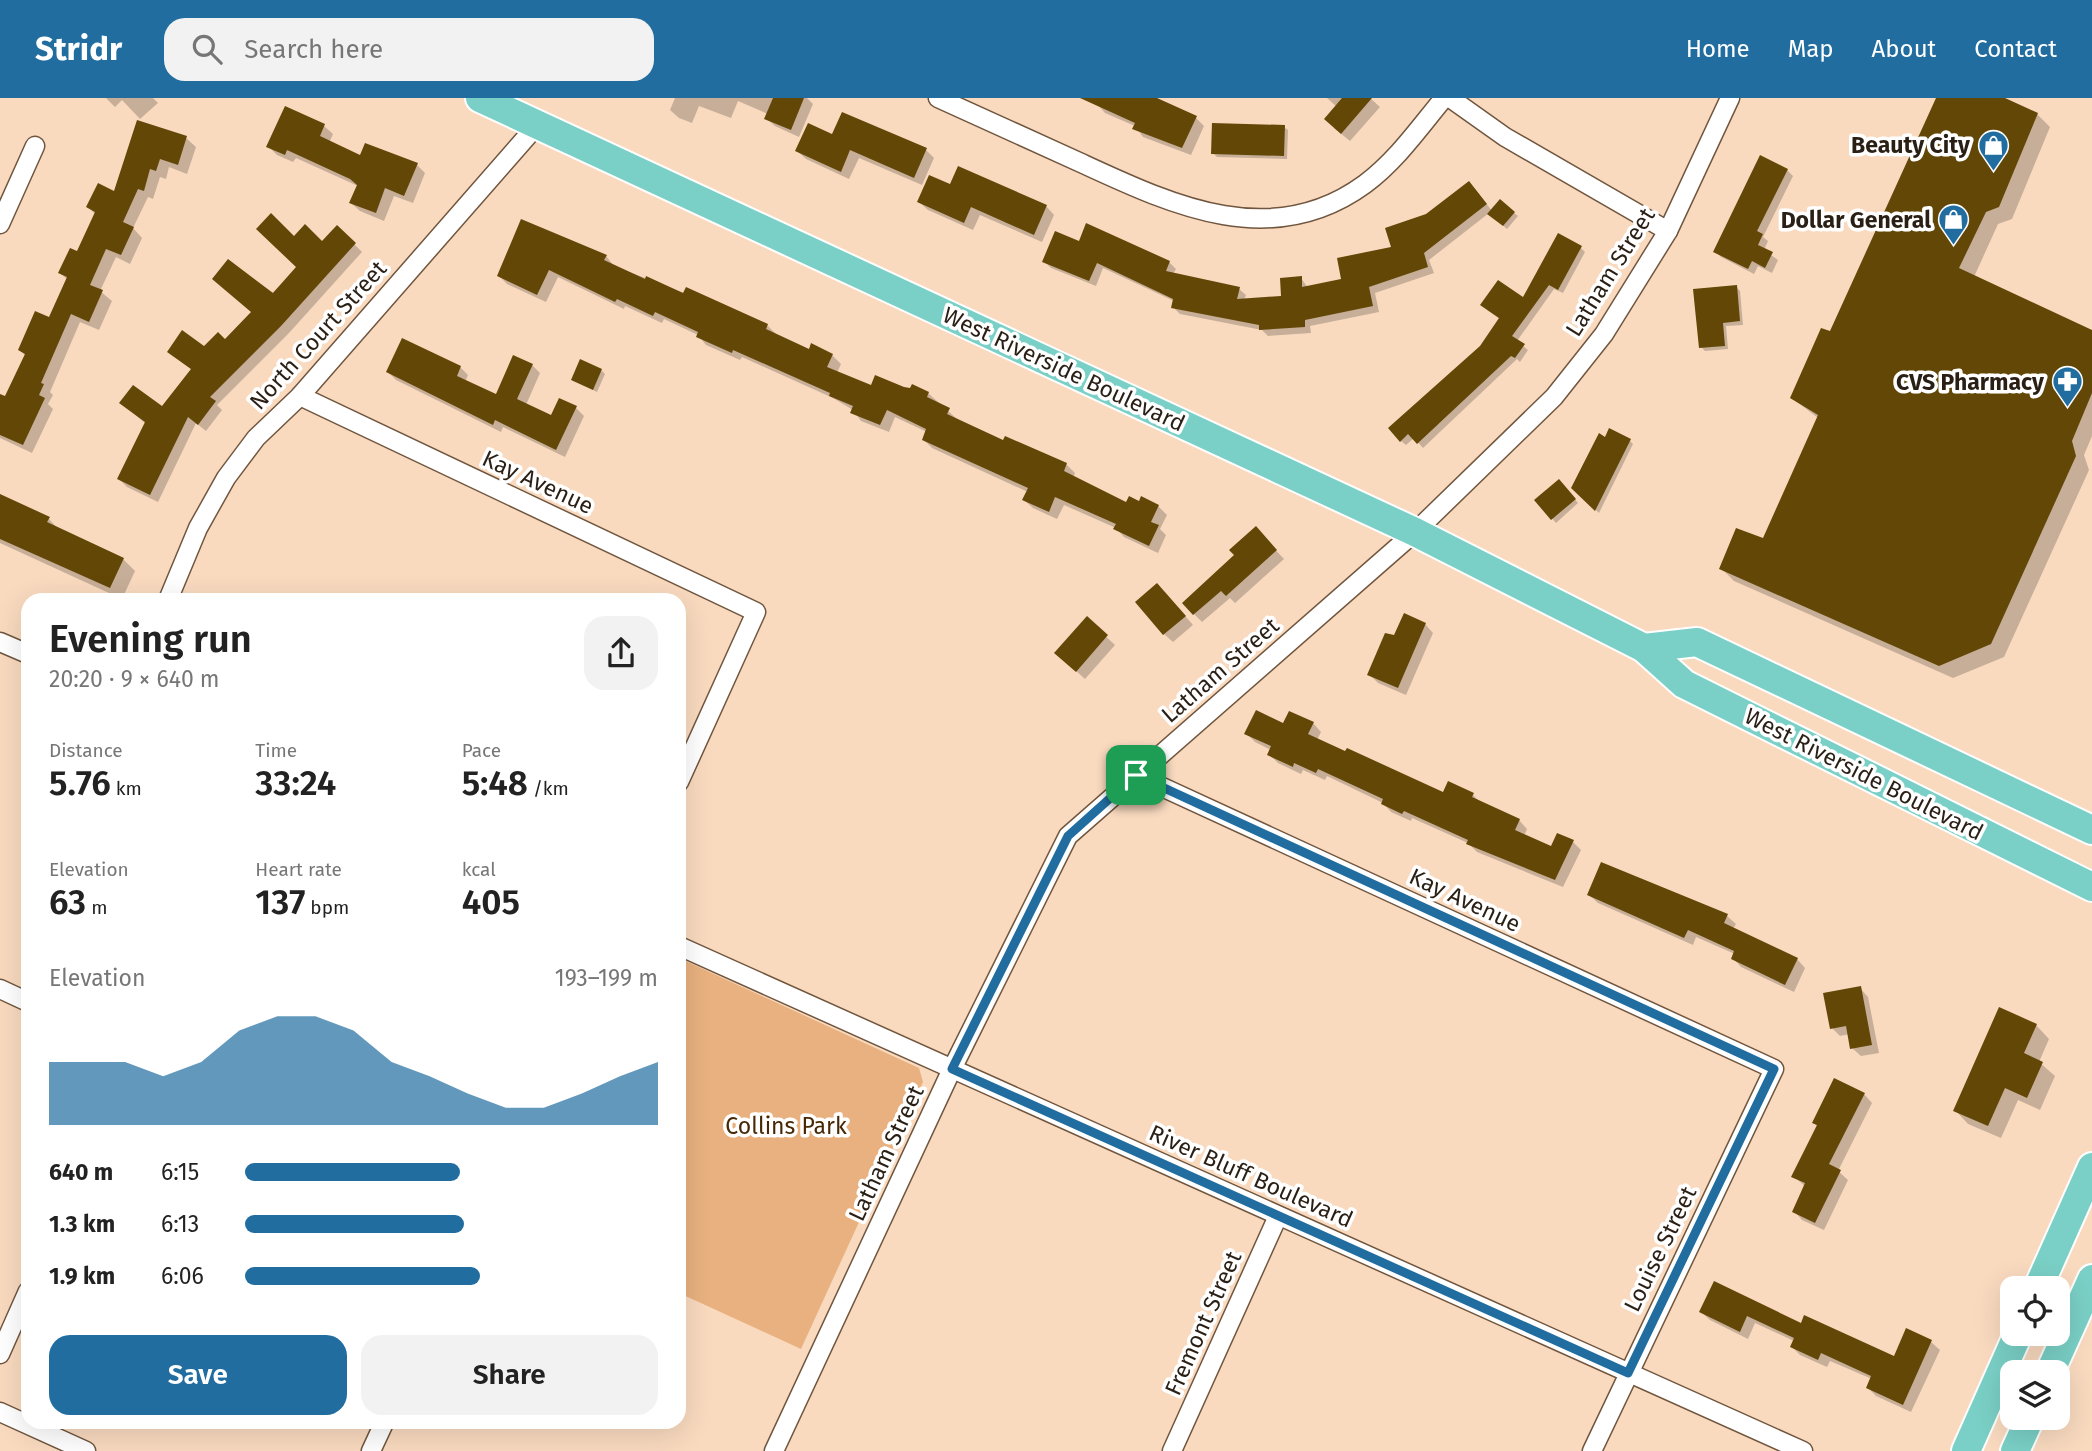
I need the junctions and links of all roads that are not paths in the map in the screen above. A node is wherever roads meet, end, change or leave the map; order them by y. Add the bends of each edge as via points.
1 (480, 98) edge
2 (938, 98) edge
3 (1444, 98) edge
4 (1450, 98) edge
5 (1730, 98) edge
6 (538, 124) junction
7 (35, 146) dead end
8 (0, 224) edge
9 (1668, 232) junction
10 (300, 396) junction
11 (1415, 532) junction
12 (170, 593) edge
13 (0, 642) edge
14 (1644, 648) junction
15 (21, 651) edge
16 (686, 767) edge
17 (1136, 775) junction
18 (2092, 830) edge
19 (2090, 888) edge
20 (686, 949) edge
21 (0, 989) edge
22 (21, 999) edge
23 (952, 1069) junction
24 (1774, 1069) joint
25 (2092, 1167) edge
26 (1278, 1216) junction
27 (2043, 1276) edge
28 (2092, 1279) edge
29 (21, 1307) edge
30 (2013, 1346) edge
31 (0, 1354) edge
32 (2055, 1360) edge
33 (1628, 1373) junction
34 (0, 1412) edge
35 (21, 1422) edge
36 (37, 1429) edge
37 (381, 1429) edge
38 (2025, 1430) edge
39 (86, 1451) edge
40 (371, 1451) edge
41 (774, 1451) edge
42 (1172, 1451) edge
43 (1592, 1451) edge
44 (1802, 1451) edge
45 (1966, 1451) edge
46 (2015, 1451) edge

1 - 6 main road, West Riverside Boulevard
2 - 3 street via 1171,204 1213,216 1252,219 1318,207 1363,185 1396,157
4 - 9 street via 1505,137
5 - 9 street, Latham Street
6 - 10 street, North Court Street
6 - 11 main road, West Riverside Boulevard
7 - 8 street
9 - 11 street, Latham Street via 1604,334 1554,397
10 - 12 street, North Court Street via 256,438 226,478
10 - 16 street, Kay Avenue via 756,612
11 - 14 main road, West Riverside Boulevard
11 - 17 street, Latham Street
13 - 15 street
14 - 18 main road, West Riverside Boulevard via 1697,642
14 - 19 main road, West Riverside Boulevard via 1684,684
17 - 23 street, Latham Street via 1068,836
17 - 24 street, Kay Avenue
20 - 23 street, River Bluff Boulevard
21 - 22 street
23 - 26 street, River Bluff Boulevard
23 - 41 street, Latham Street
24 - 33 street, Louise Street
25 - 27 main road
26 - 33 street, River Bluff Boulevard
26 - 42 street, Fremont Street
28 - 32 main road
29 - 31 street
30 - 45 main road
33 - 43 street, Louise Street
33 - 44 street, River Bluff Boulevard
34 - 35 street
36 - 39 street
37 - 40 street
38 - 46 main road

